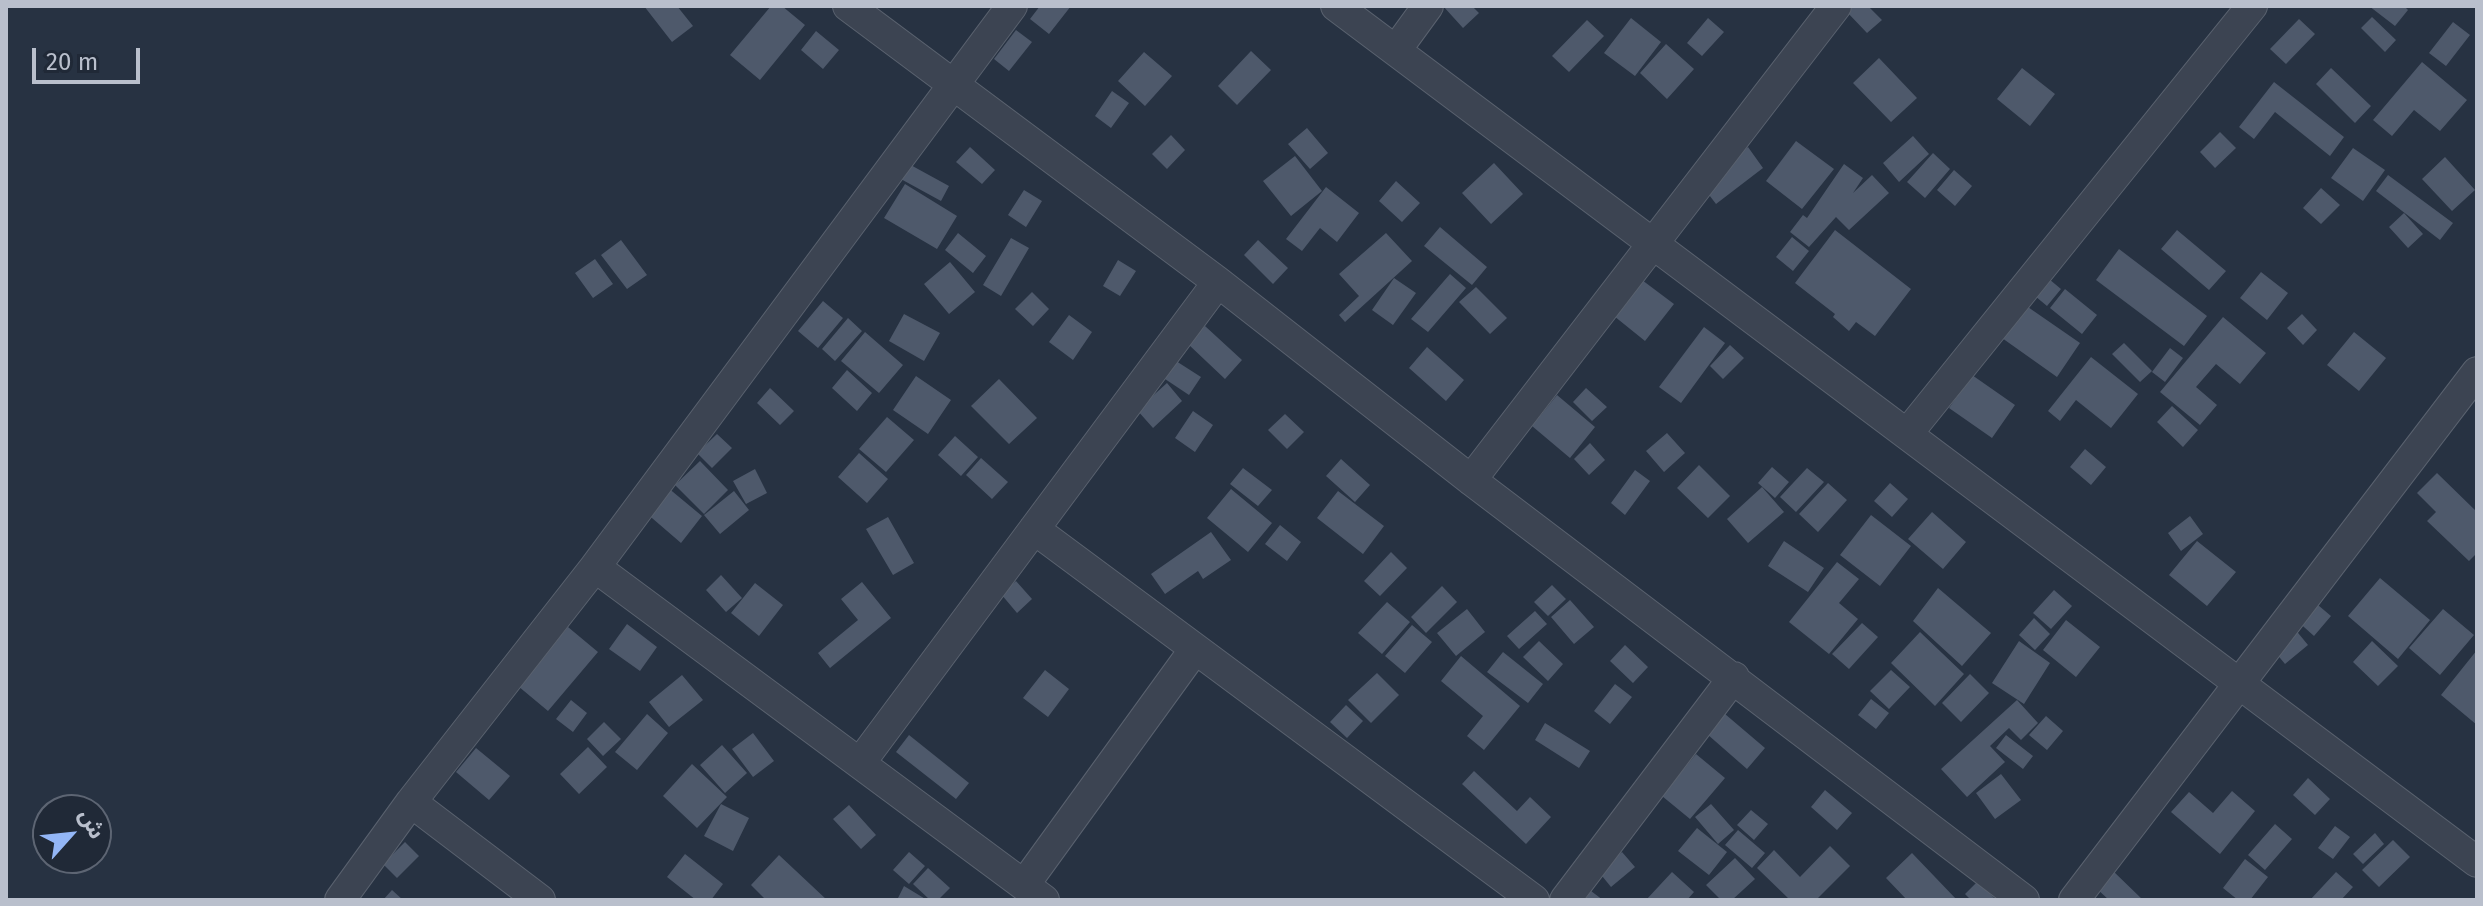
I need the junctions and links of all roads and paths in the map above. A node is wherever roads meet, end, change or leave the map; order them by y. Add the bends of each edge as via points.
1 (848, 6) edge
2 (1012, 6) edge
3 (1336, 6) edge
4 (1428, 6) edge
5 (1836, 6) edge
6 (2252, 6) edge
7 (1396, 50) junction
8 (955, 84) junction
9 (1650, 243) junction
10 (1218, 282) junction
11 (2477, 372) edge
12 (1907, 434) junction
13 (1471, 480) junction
14 (1034, 529) junction
15 (595, 567) junction
16 (1195, 649) junction
17 (1734, 677) junction
18 (2239, 686) junction
19 (860, 763) junction
20 (411, 802) junction
21 (2475, 857) edge
22 (1034, 892) edge
23 (340, 900) edge
24 (540, 900) edge
25 (1534, 900) edge
26 (1565, 900) edge
27 (2024, 900) edge
28 (2074, 900) edge

1 - 8 street
2 - 8 street
3 - 7 street
4 - 7 street
5 - 9 street
6 - 12 street
7 - 9 street
8 - 10 street
8 - 15 street
9 - 12 street
9 - 13 street
10 - 13 street
10 - 14 street
11 - 18 street
12 - 18 street
13 - 17 street
14 - 16 street
14 - 19 street
15 - 19 street
15 - 20 street
16 - 22 street
16 - 25 street
17 - 26 street
17 - 27 street
18 - 21 street
18 - 28 street
19 - 22 street
20 - 23 street
20 - 24 street

